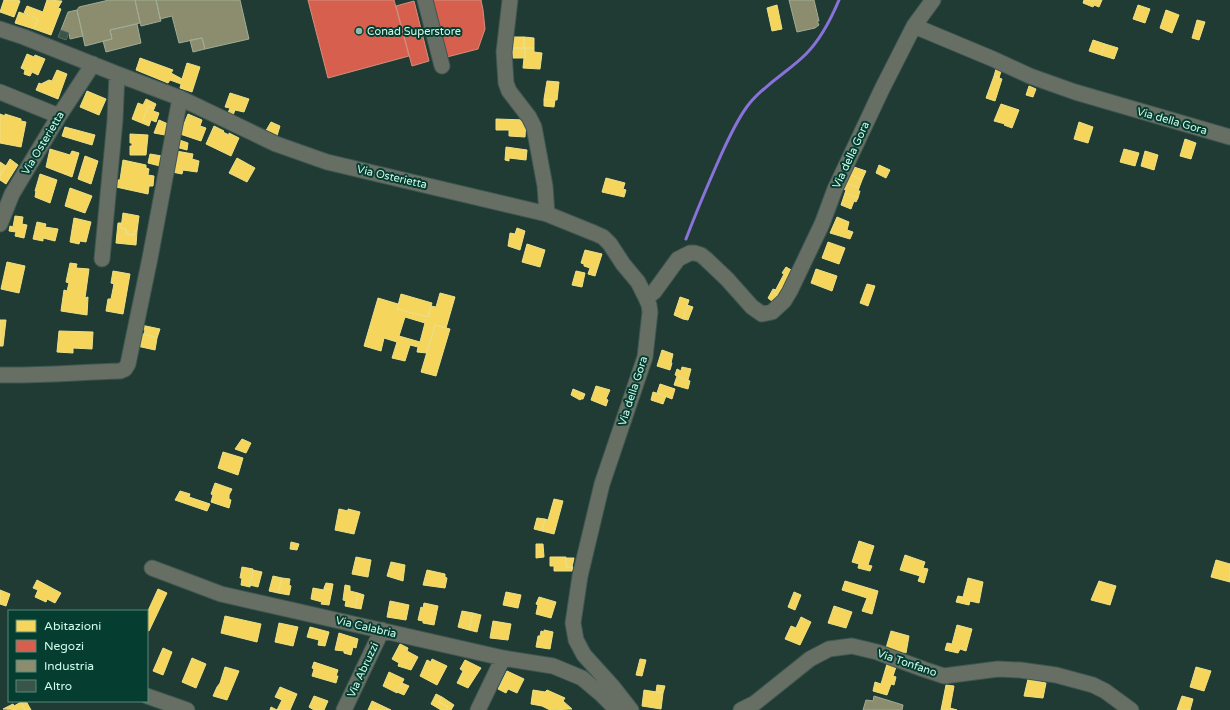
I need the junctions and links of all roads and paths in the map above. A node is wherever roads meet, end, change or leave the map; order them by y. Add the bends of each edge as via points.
1 (425, 0) edge
2 (510, 0) edge
3 (933, 0) edge
4 (914, 26) junction
5 (0, 29) edge
6 (93, 64) junction
7 (442, 66) dead end
8 (117, 74) junction
9 (0, 92) edge
10 (180, 98) junction
11 (59, 116) junction
12 (1230, 137) edge
13 (547, 214) junction
14 (0, 224) edge
15 (102, 259) dead end
16 (646, 298) junction
17 (0, 375) edge
18 (152, 568) dead end
19 (382, 630) junction
20 (503, 658) junction
21 (593, 665) junction
22 (582, 678) junction
23 (148, 696) edge
24 (187, 710) edge
25 (344, 710) edge
26 (478, 710) edge
27 (614, 710) edge
28 (631, 710) edge
29 (741, 710) edge
30 (1131, 710) edge

1 - 7 street
2 - 13 street via 504,52 506,83 534,127 545,186
3 - 4 street, Via della Gora
4 - 12 street, Via della Gora via 1030,76 1075,92
4 - 16 street, Via della Gora via 871,111 822,224 784,301 772,312 762,314 752,307 706,259 690,253 678,259 654,292
5 - 6 street, Via Osterietta
6 - 8 street, Via Osterietta
6 - 11 street, Via Osterietta
8 - 10 street, Via Osterietta
8 - 15 street
9 - 11 street
10 - 13 street, Via Osterietta via 276,144 327,162
10 - 17 street via 150,258 125,369
11 - 14 street, Via Osterietta via 12,194
13 - 16 street, Via Osterietta via 603,238 638,282
16 - 21 street, Via della Gora via 650,312 645,357 602,484 580,576 573,623 576,640
18 - 19 street, Via Calabria via 222,594
19 - 20 street, Via Calabria
19 - 25 street, Via Abruzzi
20 - 22 street, Via Calabria via 554,666
20 - 26 street
21 - 22 street
21 - 28 street, Via della Gora
22 - 27 street, Via Calabria via 602,694
23 - 24 street
29 - 30 street, Via Tonfano via 754,703 810,659 830,649 852,646 877,652 944,676 998,670 1056,675 1093,685

